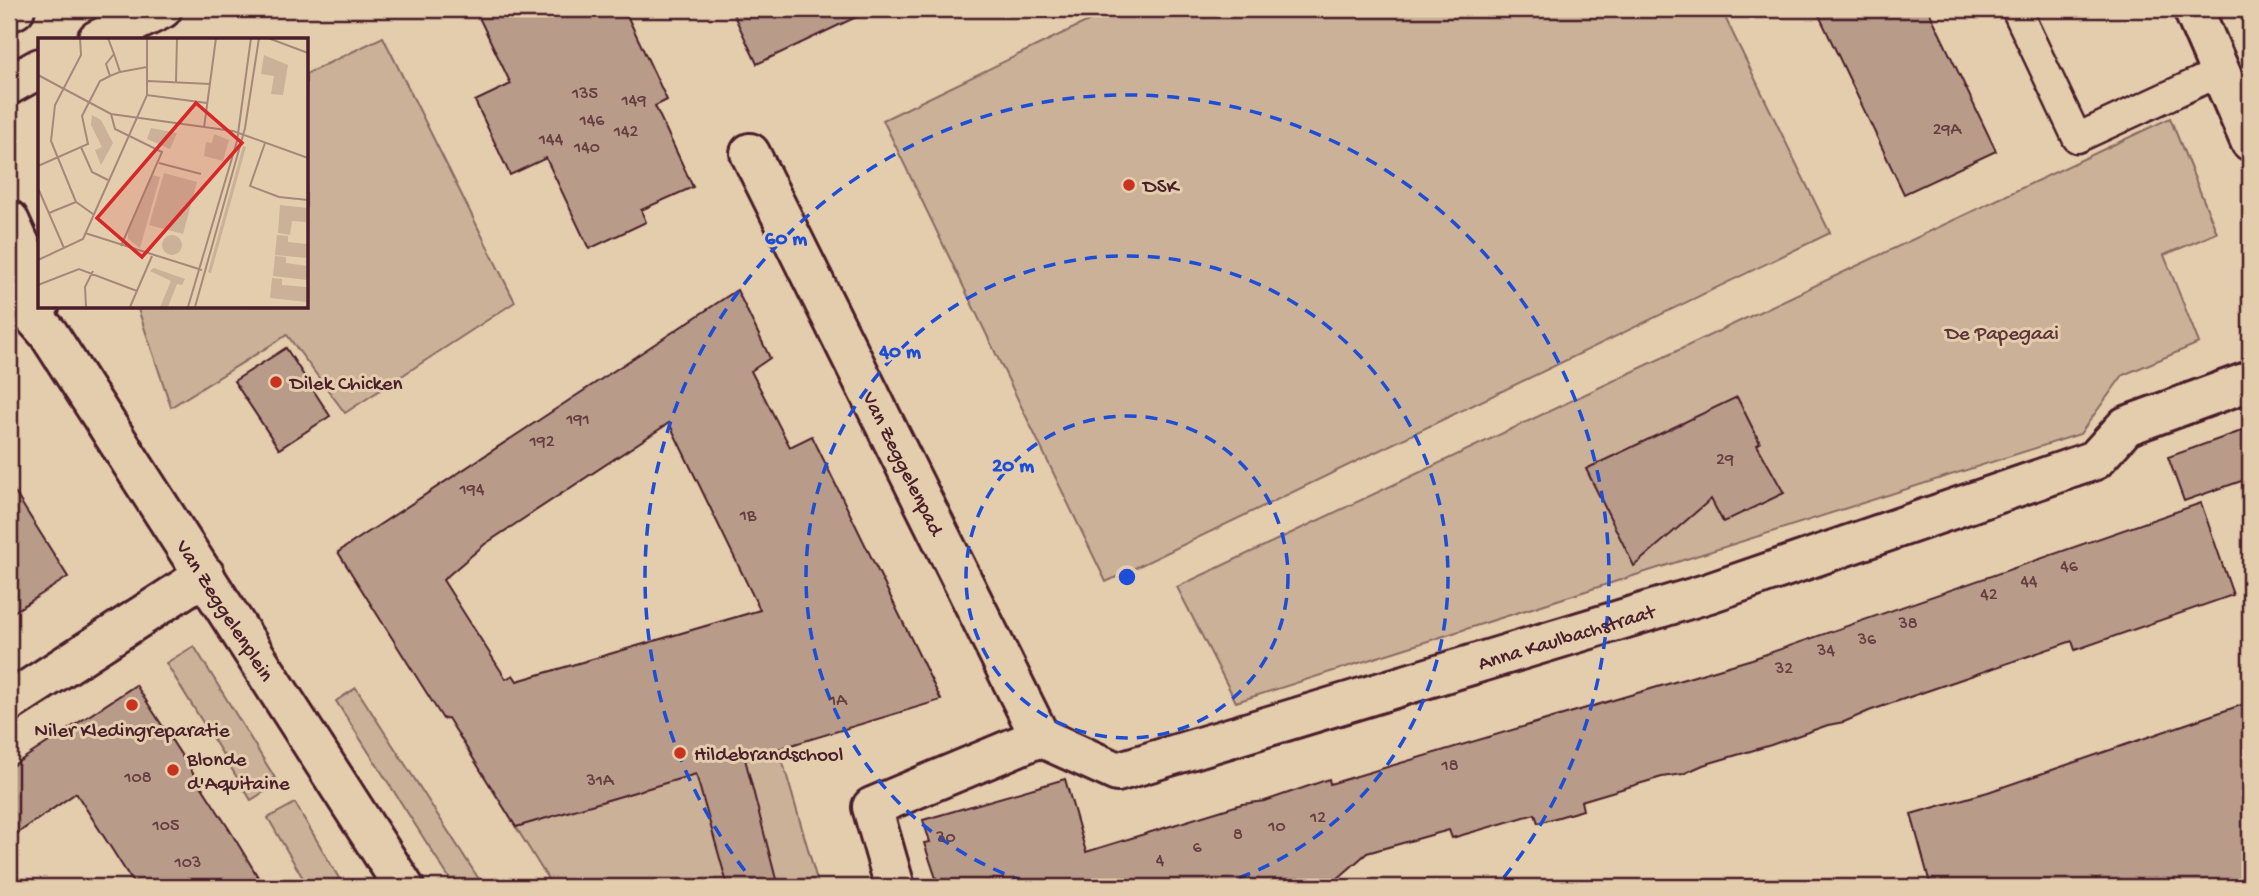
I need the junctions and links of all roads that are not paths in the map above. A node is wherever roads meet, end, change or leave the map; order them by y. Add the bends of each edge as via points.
1 (15, 9) edge
2 (162, 9) edge
3 (2017, 9) edge
4 (2193, 9) edge
5 (9, 12) edge
6 (101, 38) edge
7 (38, 69) edge
8 (2220, 72) junction
9 (9, 85) edge
10 (2250, 141) edge
11 (750, 153) dead end
12 (9, 220) edge
13 (9, 289) edge
14 (38, 297) edge
15 (43, 315) edge
16 (2250, 381) edge
17 (205, 575) junction
18 (9, 702) edge
19 (1040, 737) junction
20 (404, 887) edge
21 (895, 887) edge

1 - 5 street
2 - 6 street
3 - 8 lane via 2077,138
4 - 8 street
7 - 9 street
8 - 10 street
11 - 19 street, Van Zeggelenpad
12 - 14 street, Van Zeggelenplein
13 - 15 street, Van Zeggelenplein
15 - 17 street, Van Zeggelenplein
16 - 19 street, Anna Kaulbachstraat via 2126,426 2095,460 1709,593 1117,772
17 - 18 street
17 - 20 street, Van Zeggelenplein
19 - 21 street via 872,807

